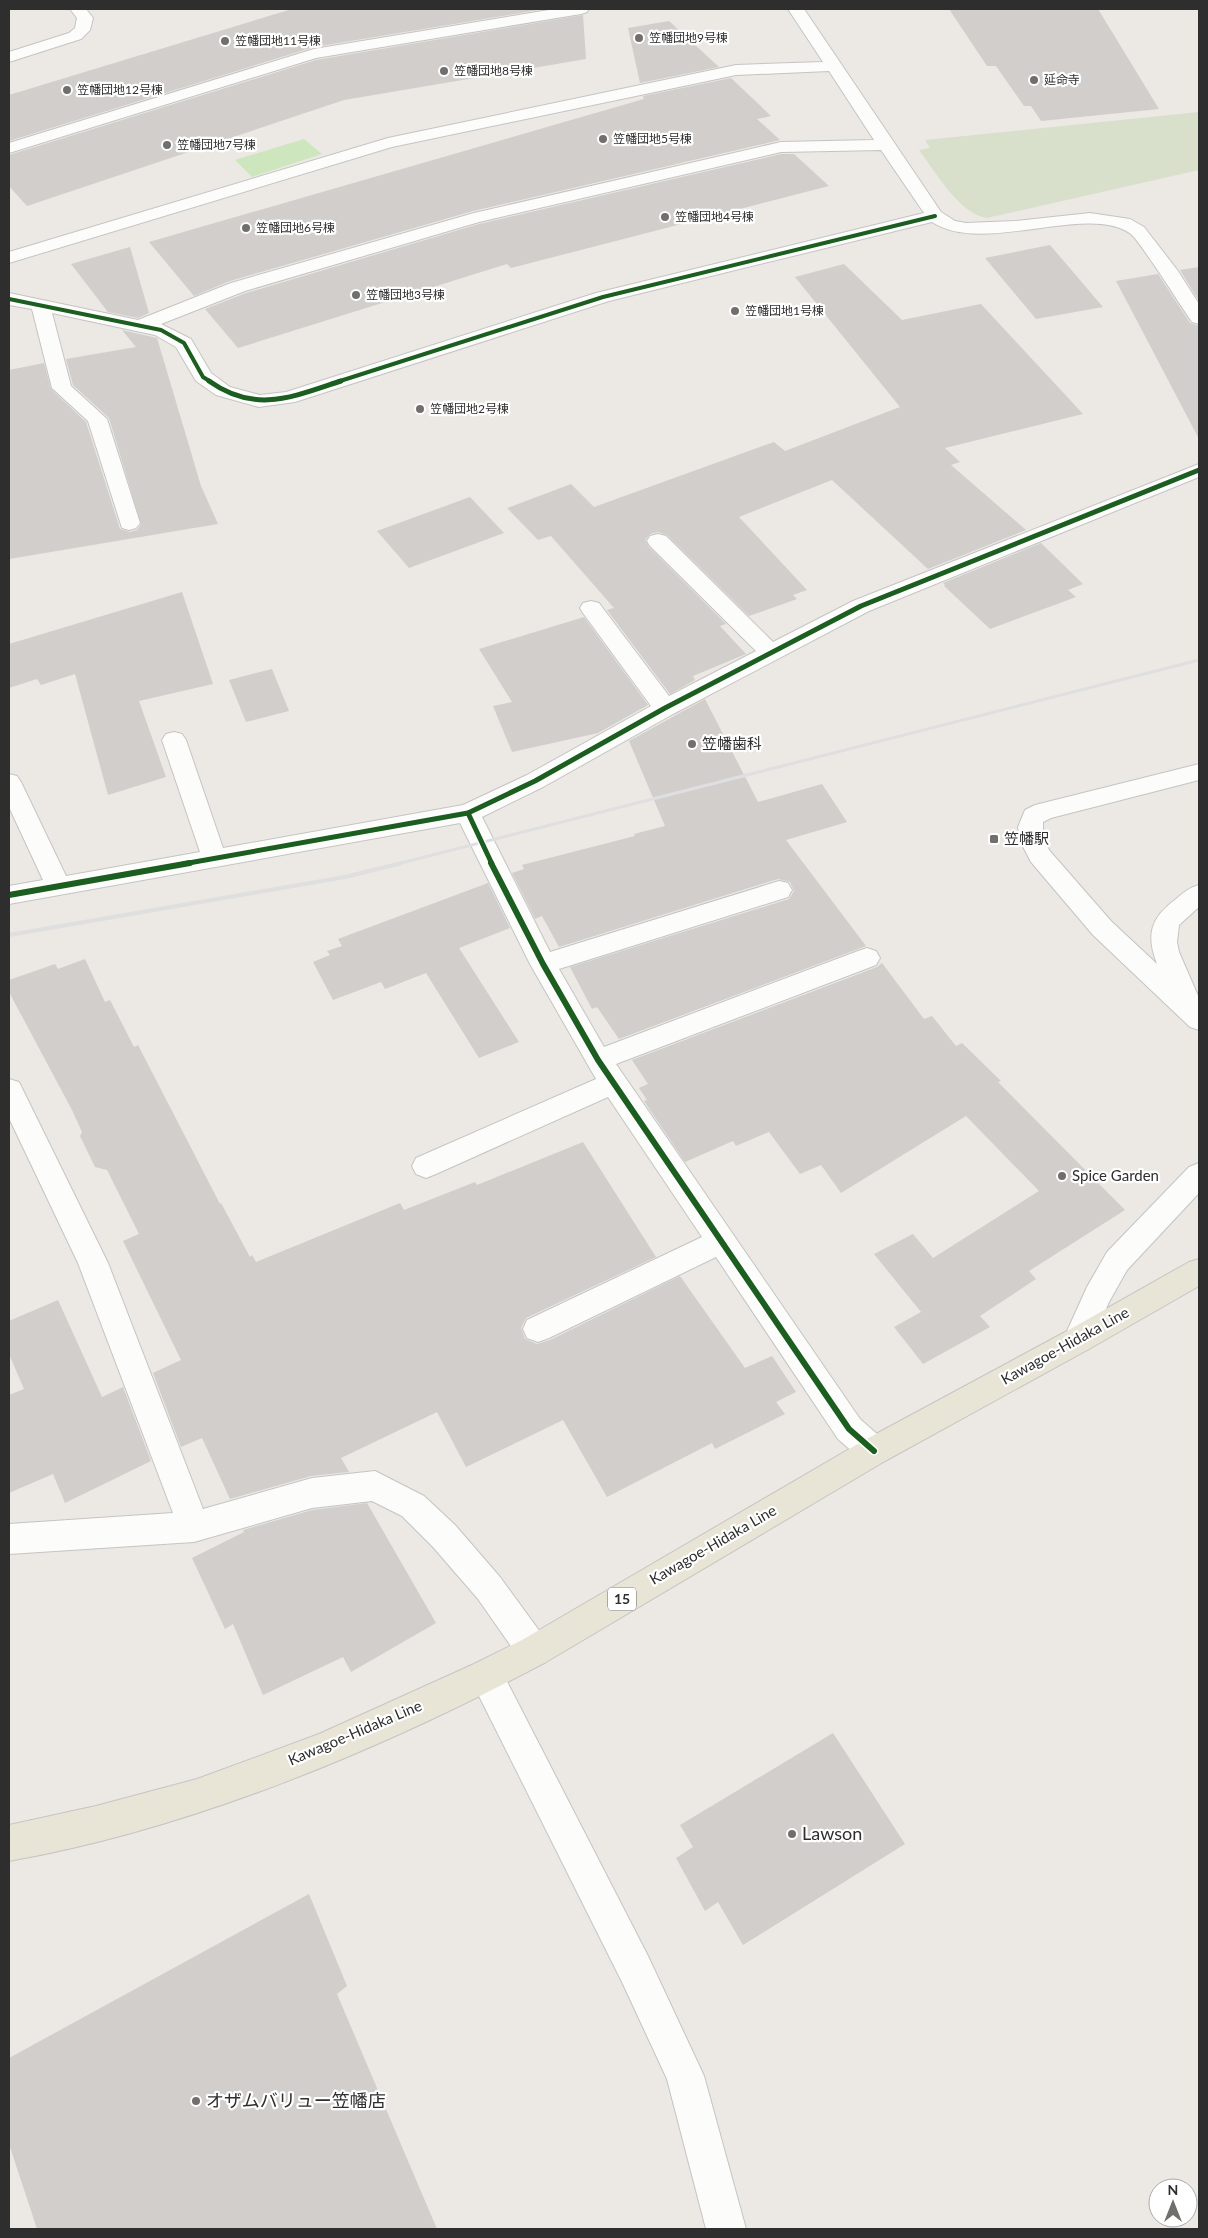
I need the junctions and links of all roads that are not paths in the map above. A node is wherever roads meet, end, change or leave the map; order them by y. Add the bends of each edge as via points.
1 (78, 9) edge
2 (581, 9) edge
3 (796, 9) edge
4 (9, 57) edge
5 (834, 66) junction
6 (886, 145) junction
7 (9, 148) edge
8 (935, 216) junction
9 (9, 258) edge
10 (9, 300) edge
11 (41, 307) junction
12 (1199, 318) edge
13 (139, 326) junction
14 (1199, 470) edge
15 (129, 523) dead end
16 (658, 541) dead end
17 (591, 608) dead end
18 (770, 653) junction
19 (665, 708) junction
20 (174, 740) dead end
21 (1199, 772) edge
22 (9, 782) edge
23 (468, 813) junction
24 (214, 857) junction
25 (58, 886) junction
26 (779, 890) dead end
27 (1199, 894) edge
28 (9, 895) edge
29 (866, 958) dead end
30 (543, 964) junction
31 (1198, 1019) edge
32 (598, 1060) junction
33 (613, 1083) junction
34 (9, 1090) edge
35 (426, 1166) dead end
36 (1199, 1175) edge
37 (721, 1241) junction
38 (1199, 1271) edge
39 (538, 1329) dead end
40 (1078, 1340) junction
41 (874, 1451) junction
42 (194, 1527) junction
43 (9, 1539) edge
44 (534, 1651) junction
45 (486, 1676) junction
46 (9, 1843) edge
47 (726, 2229) edge

1 - 4 street via 85,18 82,30 75,36
2 - 7 street via 314,54
3 - 5 street
5 - 6 street
5 - 9 street via 736,70 388,143
6 - 8 street
6 - 13 street via 782,146 474,218 238,287
8 - 12 street via 950,226 966,228 1090,218 1124,223 1138,231
8 - 13 street via 603,298 288,398 259,401 223,391 203,377 184,343 161,330
10 - 11 street
11 - 13 street
11 - 15 street via 62,388 97,419
14 - 18 street via 861,606
16 - 18 street
17 - 19 street
18 - 19 street
19 - 23 street via 535,781
20 - 24 street
21 - 31 street via 1044,811 1034,816 1029,831 1040,856 1102,928
22 - 25 street
23 - 24 street
23 - 30 street
24 - 25 street
25 - 28 street
26 - 30 street
27 - 31 street via 1167,921 1163,943 1169,964
29 - 32 street
30 - 32 street
32 - 33 street
33 - 35 street
33 - 37 street
34 - 42 street via 92,1263
36 - 40 street via 1117,1261
37 - 39 street
37 - 41 street via 849,1429
38 - 40 main road, Kawagoe-Hidaka Line / 15
40 - 41 main road, Kawagoe-Hidaka Line / 15
41 - 44 main road, Kawagoe-Hidaka Line / 15
42 - 43 street
42 - 44 street via 312,1493 375,1486 413,1506 444,1536 489,1588
44 - 45 main road, Kawagoe-Hidaka Line / 15
45 - 46 main road, Kawagoe-Hidaka Line / 15 via 324,1749 197,1796 96,1824
45 - 47 street via 635,1969 685,2076

